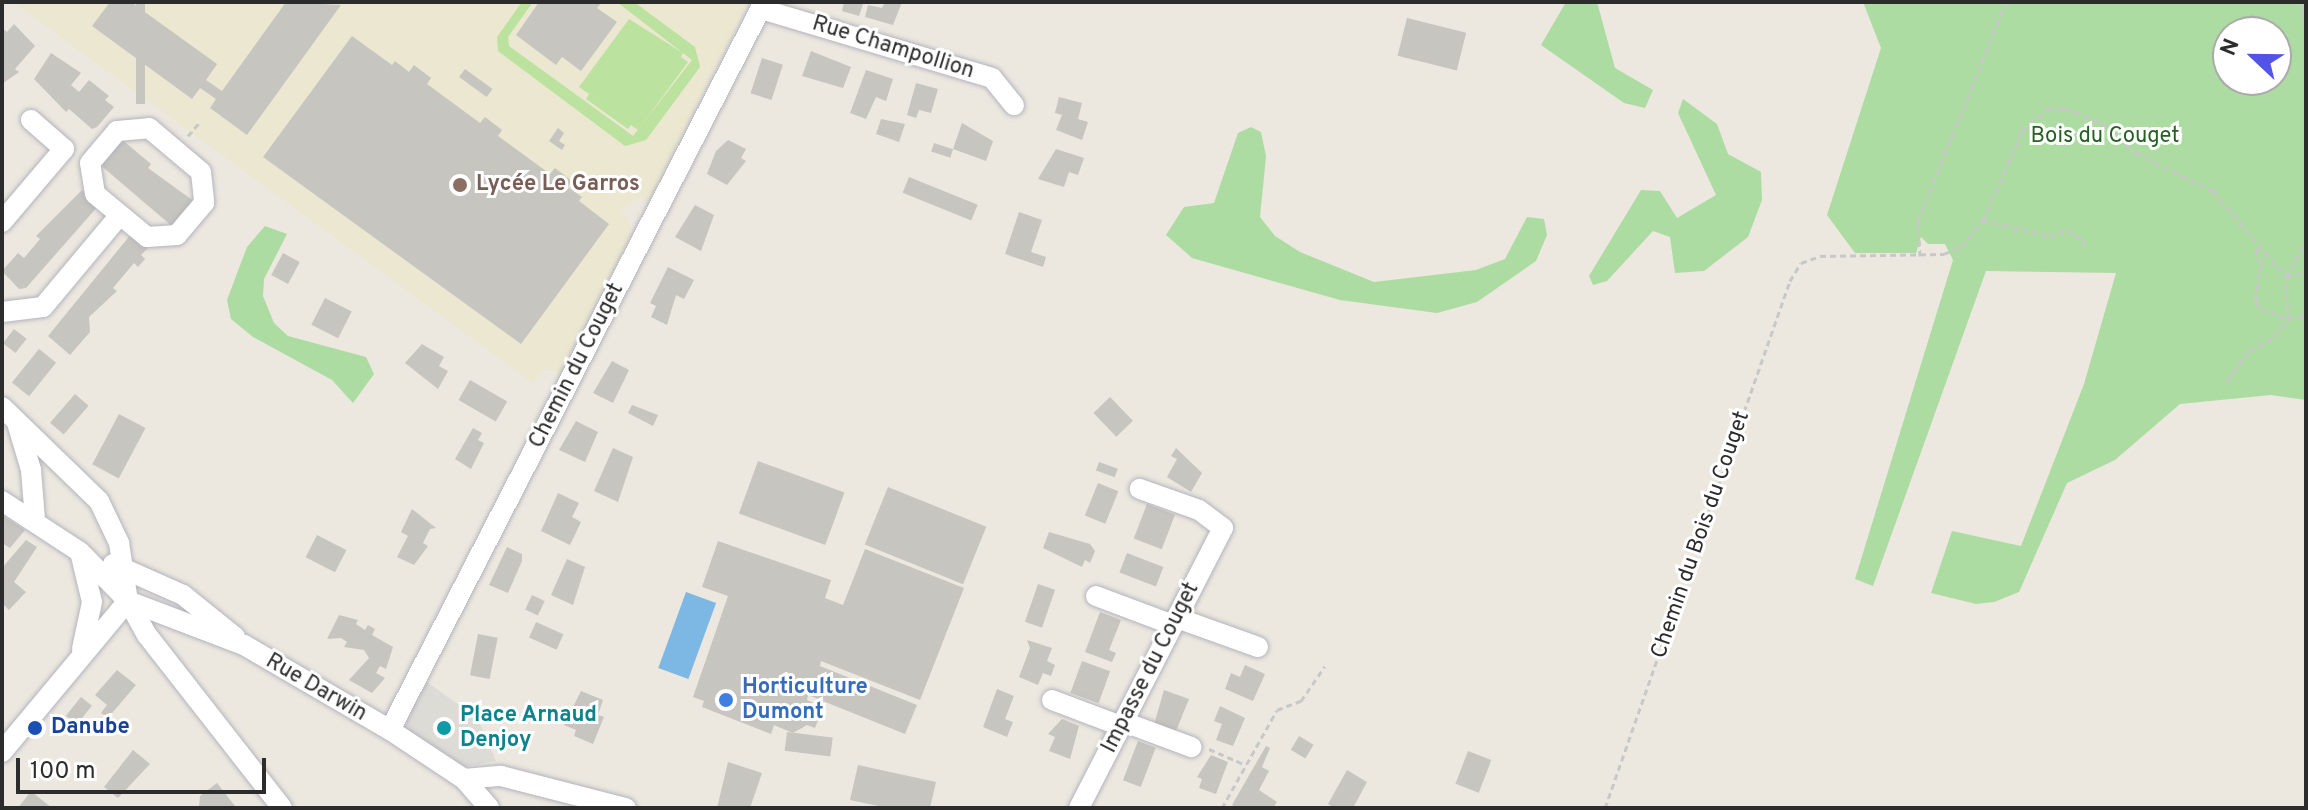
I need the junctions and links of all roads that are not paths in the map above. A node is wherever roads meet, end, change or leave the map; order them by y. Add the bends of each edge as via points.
1 (763, 5) edge
2 (1014, 105) dead end
3 (31, 120) dead end
4 (120, 215) junction
5 (2, 222) edge
6 (2, 312) edge
7 (9, 414) edge
8 (1140, 489) dead end
9 (2, 501) edge
10 (35, 520) junction
11 (80, 552) junction
12 (124, 567) junction
13 (122, 595) junction
14 (1096, 596) dead end
15 (1175, 621) junction
16 (147, 635) junction
17 (244, 645) junction
18 (86, 647) junction
19 (1258, 647) dead end
20 (1052, 700) dead end
21 (1122, 724) junction
22 (390, 730) junction
23 (1191, 747) road end
24 (2, 752) edge
25 (464, 779) junction
26 (483, 806) edge
27 (282, 808) edge
28 (626, 808) edge
29 (1079, 808) edge

1 - 2 street, Rue Champollion via 992,78
1 - 22 street, Chemin du Couget
3 - 5 street via 64,149
4 - 4 street via 147,237 177,235 204,203 201,172 148,128 117,131 90,163 95,194
4 - 6 street via 43,307
7 - 10 street via 31,470
7 - 12 street via 99,501 113,525
8 - 15 street, Impasse du Couget via 1199,510 1223,528
9 - 10 street
10 - 11 street
11 - 12 street, Rue Darwin
11 - 13 street
11 - 18 street via 92,602
12 - 13 street
12 - 17 street, Rue Darwin via 183,595
13 - 16 street
13 - 17 street, Rue Darwin
13 - 18 street
14 - 15 street
15 - 19 street
15 - 21 street, Impasse du Couget
16 - 18 street via 116,631
16 - 27 street
17 - 22 street, Rue Darwin
18 - 24 street
20 - 21 street
21 - 23 street
21 - 29 street, Impasse du Couget
22 - 25 street
25 - 26 street
25 - 28 street via 501,776

